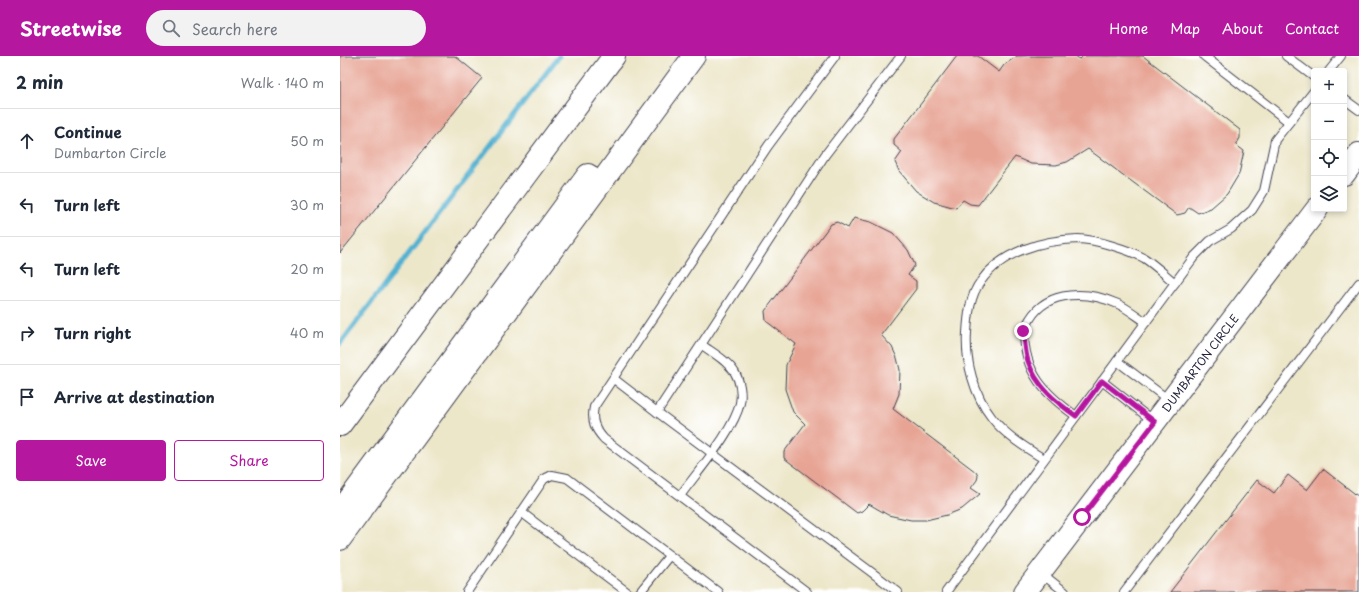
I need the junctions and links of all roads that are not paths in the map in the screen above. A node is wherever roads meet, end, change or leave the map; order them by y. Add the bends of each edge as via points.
1 (614, 56) edge
2 (676, 56) edge
3 (694, 56) edge
4 (834, 56) edge
5 (901, 56) edge
6 (1204, 56) edge
7 (1286, 56) edge
8 (1341, 56) edge
9 (1331, 68) edge
10 (1311, 75) edge
11 (1311, 95) edge
12 (1347, 101) edge
13 (1359, 110) edge
14 (1289, 122) junction
15 (1359, 154) edge
16 (1347, 170) edge
17 (1315, 212) edge
18 (1175, 283) junction
19 (1359, 283) edge
20 (1146, 322) junction
21 (702, 345) junction
22 (1117, 361) junction
23 (614, 379) junction
24 (1102, 381) junction
25 (1171, 401) junction
26 (657, 412) junction
27 (1076, 416) junction
28 (1155, 422) junction
29 (340, 425) edge
30 (712, 452) junction
31 (1044, 459) junction
32 (680, 496) junction
33 (340, 512) edge
34 (521, 512) junction
35 (340, 539) edge
36 (669, 556) junction
37 (1040, 572) junction
38 (467, 592) edge
39 (627, 592) edge
40 (640, 592) edge
41 (718, 592) edge
42 (807, 592) edge
43 (898, 592) edge
44 (946, 592) edge
45 (1025, 592) edge
46 (1065, 592) edge
47 (1124, 592) edge

1 - 29 main road
2 - 33 main road
3 - 35 main road
4 - 23 lane via 768,146
5 - 21 lane via 825,155
6 - 14 lane
7 - 10 lane
8 - 9 lane
11 - 14 lane
12 - 13 lane
14 - 18 lane via 1276,140 1264,191 1252,210 1231,229 1210,241 1194,257
15 - 16 main road
17 - 25 main road, DUMBARTON CIRCLE
18 - 20 lane
18 - 31 lane via 1144,259 1115,247 1079,239 1036,245 1002,259 980,281 968,312 966,342 974,384 992,418 1020,443
19 - 47 lane
20 - 22 lane
20 - 27 lane via 1118,304 1093,296 1062,295 1036,310 1023,331 1028,362 1040,385 1053,400
21 - 26 lane
21 - 30 lane via 735,373 740,384 740,402 735,417
22 - 24 lane
22 - 25 lane
23 - 26 lane
23 - 32 lane via 594,408 592,416 596,428 604,439
24 - 27 lane
24 - 28 lane
25 - 28 main road, DUMBARTON CIRCLE
26 - 30 lane
27 - 31 lane
28 - 37 main road, DUMBARTON CIRCLE
30 - 32 lane
30 - 43 lane
31 - 44 lane
32 - 42 lane
34 - 36 lane via 544,479 552,475 567,478
34 - 38 lane
34 - 39 lane
36 - 40 lane
36 - 41 lane
37 - 45 main road, DUMBARTON CIRCLE
37 - 46 lane

